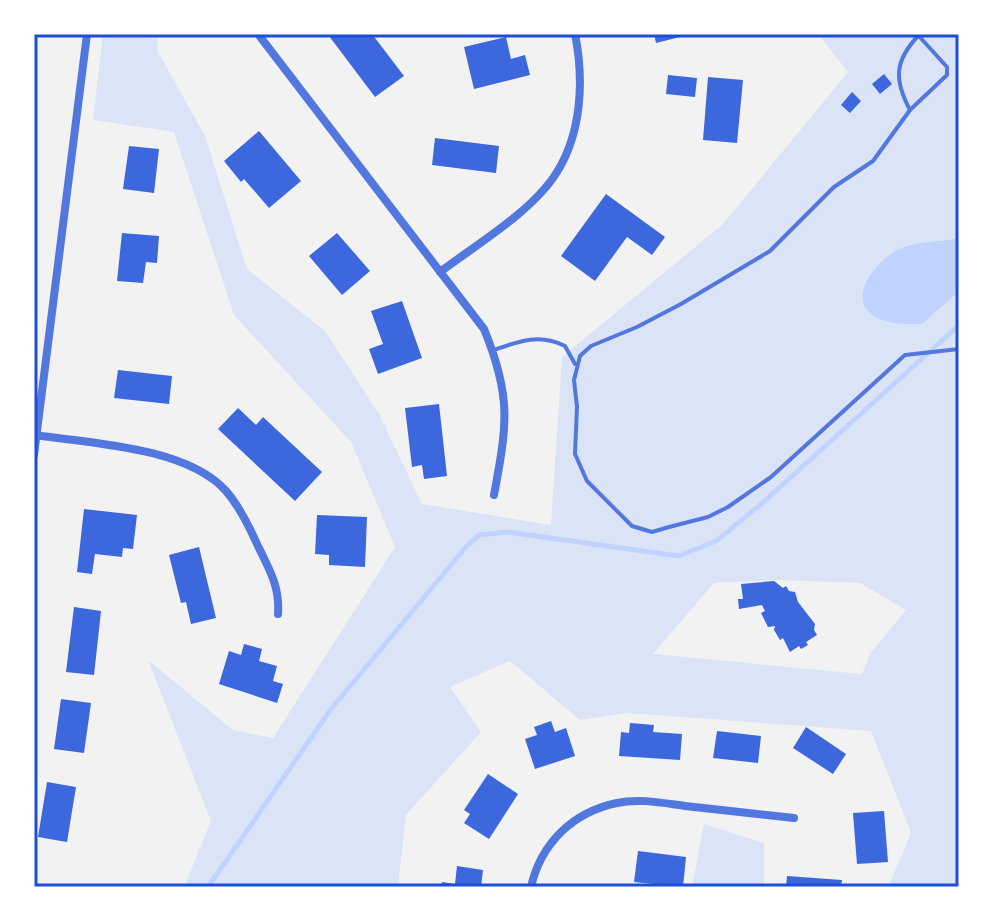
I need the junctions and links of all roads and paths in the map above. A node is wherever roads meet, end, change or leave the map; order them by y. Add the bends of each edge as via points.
1 (87, 34) edge
2 (258, 34) edge
3 (575, 34) edge
4 (918, 35) edge
5 (910, 110) junction
6 (440, 272) junction
7 (959, 349) edge
8 (493, 351) junction
9 (575, 366) junction
10 (35, 436) edge
11 (34, 455) edge
12 (494, 495) dead end
13 (278, 614) dead end
14 (794, 818) dead end
15 (531, 887) edge

1 - 10 street
2 - 6 street
3 - 6 street via 578,118 557,172 519,212
4 - 5 lane via 899,71
4 - 5 lane via 948,70
5 - 9 lane via 873,161 834,187 770,251 681,304 591,346
6 - 8 street via 484,329
7 - 9 lane via 905,355 771,477 708,517 652,532 632,526 580,468 575,454
8 - 9 lane via 542,338 565,346
8 - 12 street via 504,389 506,431
10 - 11 street
10 - 13 street via 158,453 209,477 250,528 279,592
14 - 15 street via 620,802 579,818 560,832 535,867

